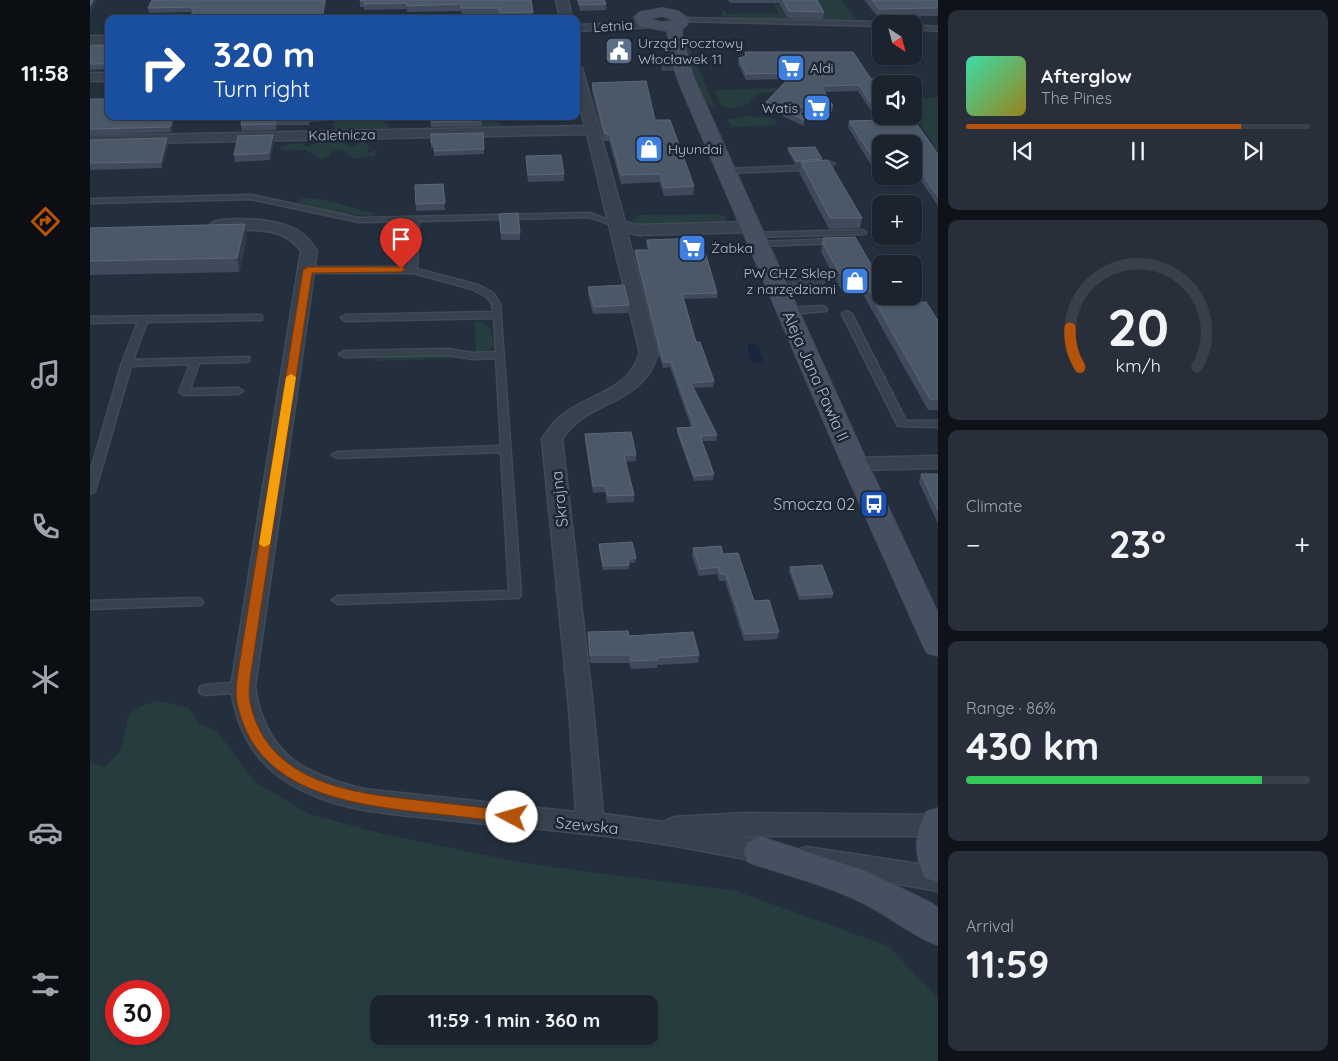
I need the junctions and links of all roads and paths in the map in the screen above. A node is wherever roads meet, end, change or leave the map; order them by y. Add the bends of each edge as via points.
1 (562, 0) edge
2 (653, 0) edge
3 (565, 15) edge
4 (645, 19) junction
5 (678, 19) junction
6 (872, 24) edge
7 (580, 27) edge
8 (922, 27) edge
9 (938, 28) edge
10 (90, 40) edge
11 (105, 40) edge
12 (674, 61) junction
13 (90, 77) edge
14 (105, 77) edge
15 (580, 79) edge
16 (594, 130) junction
17 (90, 140) edge
18 (831, 164) edge
19 (727, 173) junction
20 (798, 173) dead end
21 (90, 201) edge
22 (415, 219) junction
23 (618, 225) junction
24 (196, 226) edge
25 (862, 232) edge
26 (755, 235) junction
27 (855, 241) edge
28 (308, 270) junction
29 (413, 270) junction
30 (775, 282) junction
31 (820, 282) dead end
32 (823, 309) dead end
33 (788, 311) junction
34 (847, 314) dead end
35 (498, 315) junction
36 (259, 318) dead end
37 (346, 318) dead end
38 (90, 320) edge
39 (143, 320) junction
40 (344, 354) dead end
41 (500, 355) junction
42 (246, 359) dead end
43 (196, 360) junction
44 (127, 363) junction
45 (238, 391) dead end
46 (938, 424) edge
47 (506, 449) junction
48 (95, 455) edge
49 (337, 455) dead end
50 (938, 462) edge
51 (855, 464) junction
52 (90, 491) edge
53 (338, 600) dead end
54 (197, 602) dead end
55 (90, 605) edge
56 (938, 645) edge
57 (243, 687) junction
58 (205, 690) dead end
59 (937, 824) edge
60 (590, 825) junction
61 (638, 830) junction
62 (761, 852) junction
63 (938, 867) edge
64 (938, 879) edge
65 (938, 929) edge

1 - 3 street
2 - 4 main road
2 - 5 main road
4 - 5 main road via 665,27
4 - 7 street, Letnia
4 - 12 main road, Aleja Jana Pawła II via 658,29
5 - 6 lane
5 - 12 main road, Aleja Jana Pawła II via 674,28
8 - 9 lane
10 - 11 street
12 - 19 main road, Aleja Jana Pawła II
13 - 14 street
15 - 16 street, Skrajna
16 - 17 street, Kaletnicza
16 - 23 street, Skrajna
18 - 19 lane
19 - 20 lane
19 - 26 main road, Aleja Jana Pawła II
21 - 22 lane via 251,197 359,220
22 - 23 lane via 590,215
22 - 29 lane
23 - 26 street via 637,230
23 - 60 street, Skrajna via 649,353 648,365 632,383 565,422 552,439 581,707
24 - 28 street, Szewska via 252,225 292,233 301,238 309,251
25 - 26 lane
26 - 27 lane
26 - 30 main road, Aleja Jana Pawła II
28 - 29 lane
28 - 57 street, Szewska
29 - 35 lane via 483,291 496,304
30 - 31 lane
30 - 33 main road, Aleja Jana Pawła II
32 - 33 lane
33 - 51 main road, Aleja Jana Pawła II
34 - 46 lane via 902,424
35 - 37 lane
35 - 41 lane
36 - 39 lane
38 - 39 lane
39 - 44 lane
40 - 41 lane via 448,352 473,356
41 - 47 lane
42 - 43 lane
43 - 44 lane
43 - 45 lane via 184,392
44 - 48 lane
47 - 49 lane
47 - 53 lane via 515,595
48 - 52 lane
50 - 51 street
51 - 56 main road, Aleja Jana Pawła II
54 - 55 lane
57 - 58 lane
57 - 60 street, Szewska via 246,714 254,733 268,752 286,769 325,790 372,801
59 - 61 street via 747,824
59 - 63 main road via 933,843
60 - 61 street, Szewska
61 - 62 street, Szewska
62 - 64 street, Szewska
62 - 65 main road via 852,880 879,892

